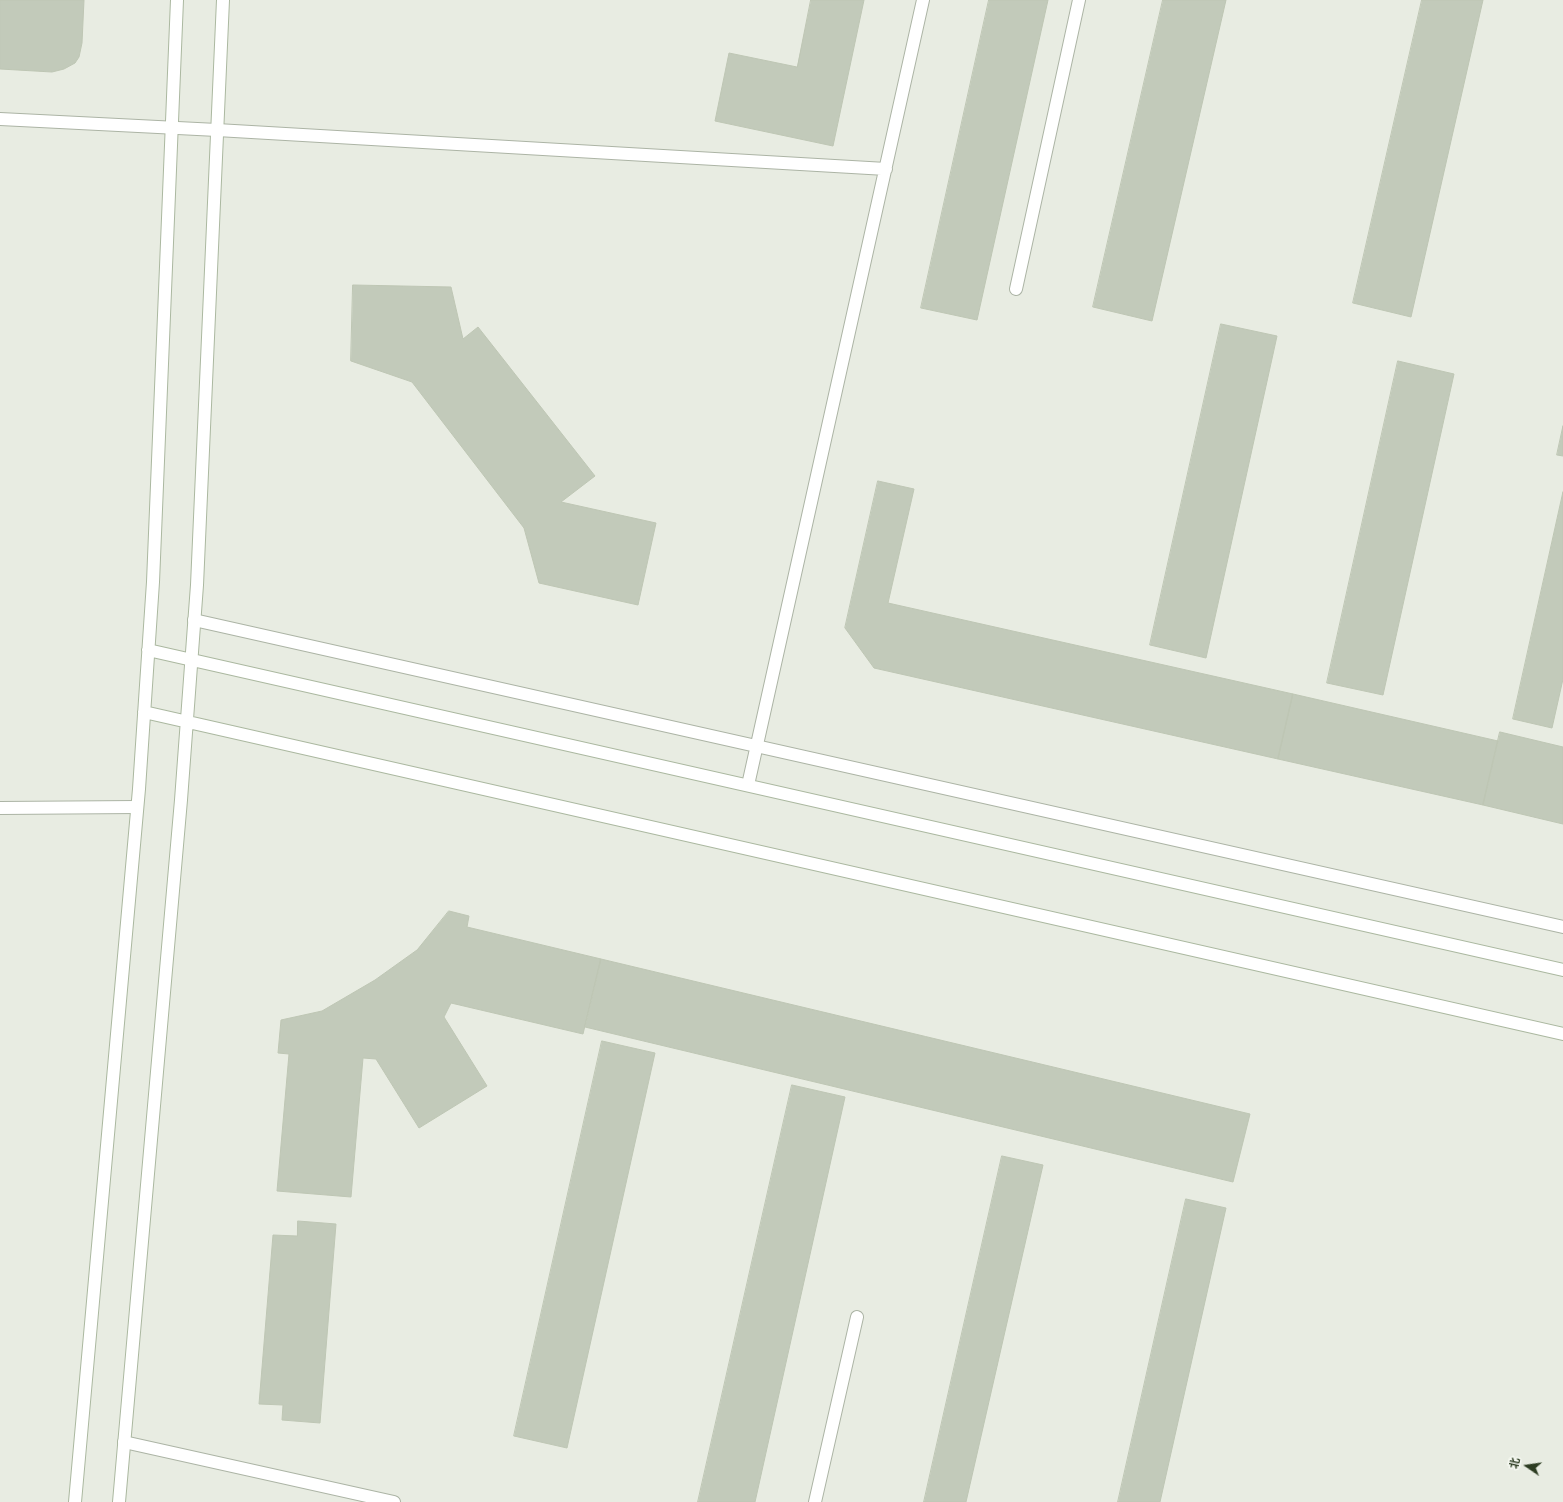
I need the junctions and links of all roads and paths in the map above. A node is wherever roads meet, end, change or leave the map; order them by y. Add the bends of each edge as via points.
1 (177, 0) edge
2 (223, 0) edge
3 (923, 0) edge
4 (1080, 0) edge
5 (0, 119) edge
6 (172, 128) junction
7 (218, 130) junction
8 (886, 169) junction
9 (1016, 289) dead end
10 (194, 620) junction
11 (148, 650) junction
12 (191, 659) junction
13 (144, 712) junction
14 (187, 722) junction
15 (756, 746) junction
16 (748, 785) junction
17 (0, 808) edge
18 (137, 808) junction
19 (1563, 927) edge
20 (1563, 970) edge
21 (1563, 1034) edge
22 (857, 1317) dead end
23 (124, 1442) junction
24 (75, 1502) edge
25 (119, 1502) edge
26 (394, 1502) edge
27 (816, 1502) edge

1 - 6 main road
2 - 7 main road
3 - 8 main road
4 - 9 main road
5 - 6 main road
6 - 7 main road
6 - 11 main road
7 - 8 main road
7 - 10 main road
8 - 15 main road
10 - 12 main road
10 - 15 main road
11 - 12 main road
11 - 13 main road
12 - 14 main road
12 - 16 main road
13 - 14 main road
13 - 18 main road
14 - 21 main road
14 - 23 main road
15 - 16 main road
15 - 19 main road
16 - 20 main road
17 - 18 main road
18 - 24 main road
22 - 27 main road
23 - 25 main road
23 - 26 main road

